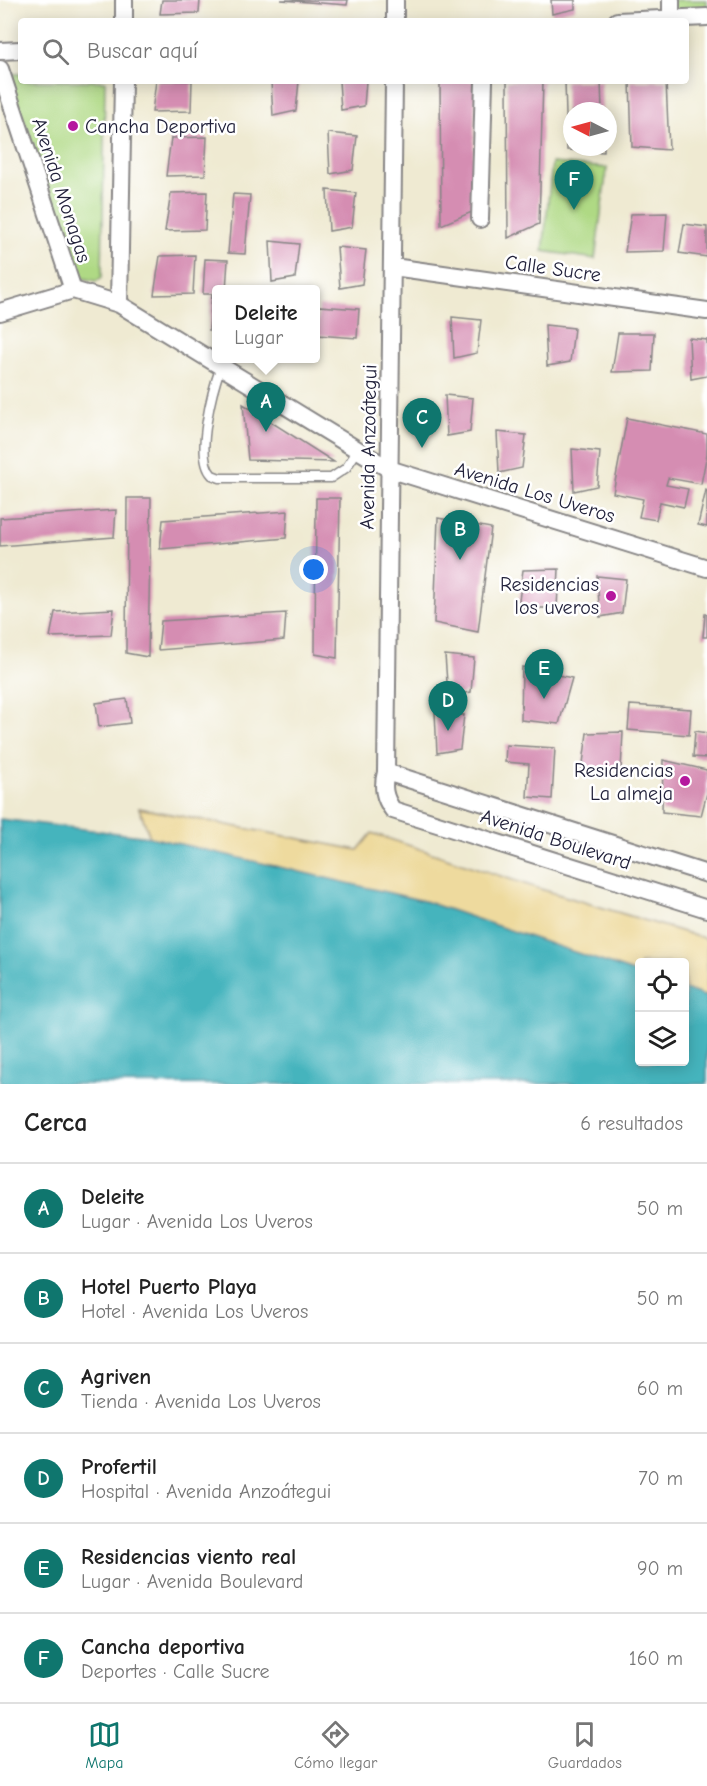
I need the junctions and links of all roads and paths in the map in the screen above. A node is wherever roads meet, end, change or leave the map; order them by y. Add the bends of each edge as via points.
1 (124, 0) edge
2 (395, 0) edge
3 (671, 0) edge
4 (671, 17) junction
5 (707, 17) edge
6 (124, 18) edge
7 (395, 18) edge
8 (658, 18) edge
9 (18, 50) edge
10 (0, 51) edge
11 (0, 69) edge
12 (123, 84) edge
13 (394, 84) edge
14 (484, 84) edge
15 (480, 219) dead end
16 (393, 267) junction
17 (73, 290) junction
18 (119, 304) junction
19 (707, 311) edge
20 (0, 312) edge
21 (212, 361) edge
22 (216, 363) edge
23 (221, 366) junction
24 (358, 450) junction
25 (388, 469) junction
26 (707, 568) edge
27 (386, 772) junction
28 (393, 810) joint
29 (707, 874) edge
30 (707, 909) edge

1 - 6 street
2 - 7 street
3 - 4 street
4 - 5 street
4 - 8 street
9 - 10 street
11 - 17 street, Avenida Monagas
12 - 18 street
13 - 16 street, Avenida Anzoátegui
14 - 15 street
16 - 19 street, Calle Sucre
16 - 25 street, Avenida Anzoátegui
17 - 18 street, Avenida Los Uveros
17 - 20 street
18 - 21 street, Avenida Los Uveros
22 - 23 street, Avenida Los Uveros
23 - 24 street, Avenida Los Uveros
23 - 24 lane via 209,406 205,460 212,475 331,478 346,468
24 - 25 street, Avenida Los Uveros
25 - 26 street, Avenida Los Uveros
25 - 27 street, Avenida Anzoátegui
27 - 28 street, Avenida Anzoátegui via 383,784
27 - 29 street
28 - 30 street, Avenida Boulevard

